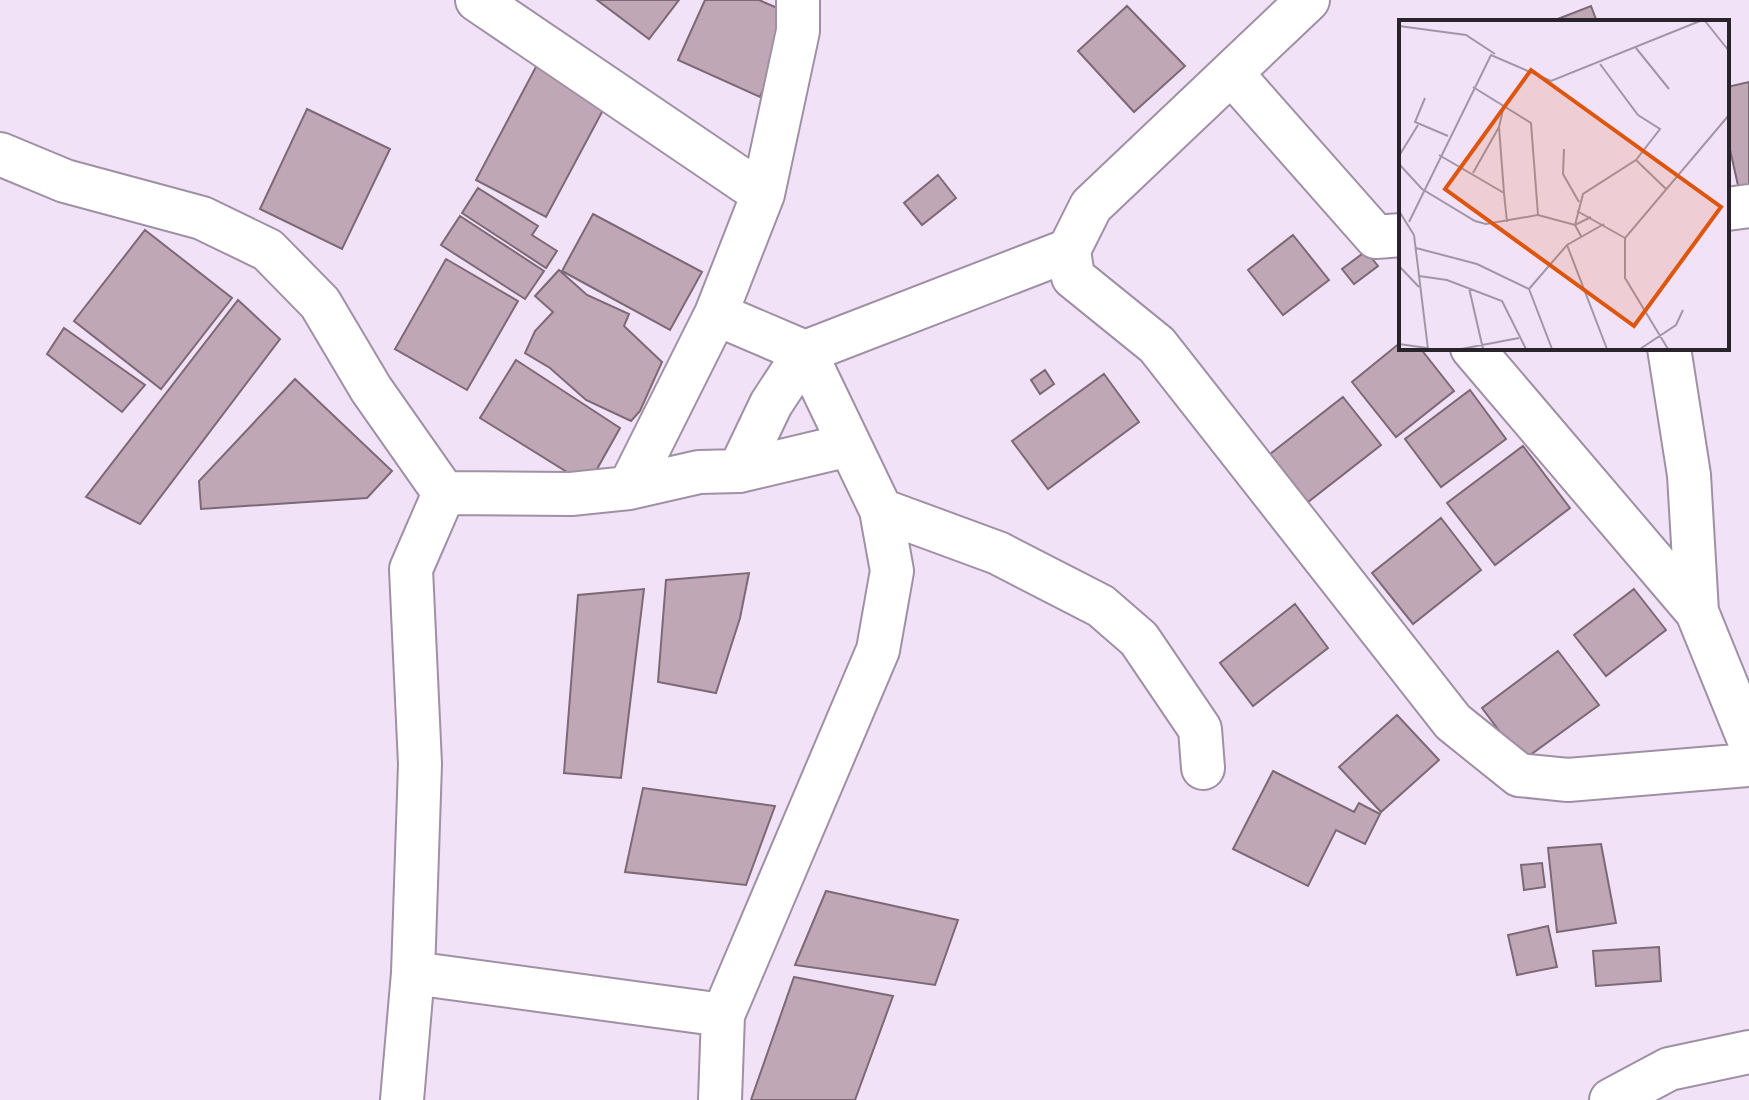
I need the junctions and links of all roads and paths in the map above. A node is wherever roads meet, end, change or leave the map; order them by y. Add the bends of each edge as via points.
1 (477, 0) edge
2 (798, 0) edge
3 (1308, 0) edge
4 (1232, 74) junction
5 (0, 154) edge
6 (763, 194) junction
7 (1749, 206) edge
8 (1729, 209) edge
9 (1393, 246) edge
10 (1069, 250) junction
11 (716, 314) junction
12 (1474, 350) edge
13 (1669, 350) edge
14 (805, 352) junction
15 (849, 445) junction
16 (739, 471) junction
17 (629, 488) junction
18 (444, 493) junction
19 (881, 510) junction
20 (1697, 612) junction
21 (1749, 740) edge
22 (1749, 765) edge
23 (1203, 768) dead end
24 (413, 973) junction
25 (723, 1015) junction
26 (1749, 1052) edge
27 (402, 1100) edge
28 (720, 1100) edge
29 (1611, 1100) edge

1 - 6 street
2 - 6 street via 798,31
3 - 4 street
4 - 9 street
4 - 10 street via 1091,206
5 - 18 street via 65,181 202,218 268,250 320,303 371,389
6 - 11 street
7 - 8 street
10 - 14 street
10 - 22 street via 1073,277 1157,345 1453,722 1519,775 1568,780
11 - 14 street
11 - 17 street
12 - 20 street
13 - 20 street via 1689,475
14 - 15 street
14 - 16 street via 771,404
15 - 16 street
15 - 19 street
16 - 17 street via 699,472
17 - 18 street via 571,494
18 - 24 street via 411,569 420,764
19 - 23 street via 998,553 1101,606 1139,639 1200,729
19 - 25 street via 892,571 878,650
20 - 21 street
24 - 25 street
24 - 27 street
25 - 28 street
26 - 29 street via 1669,1069

